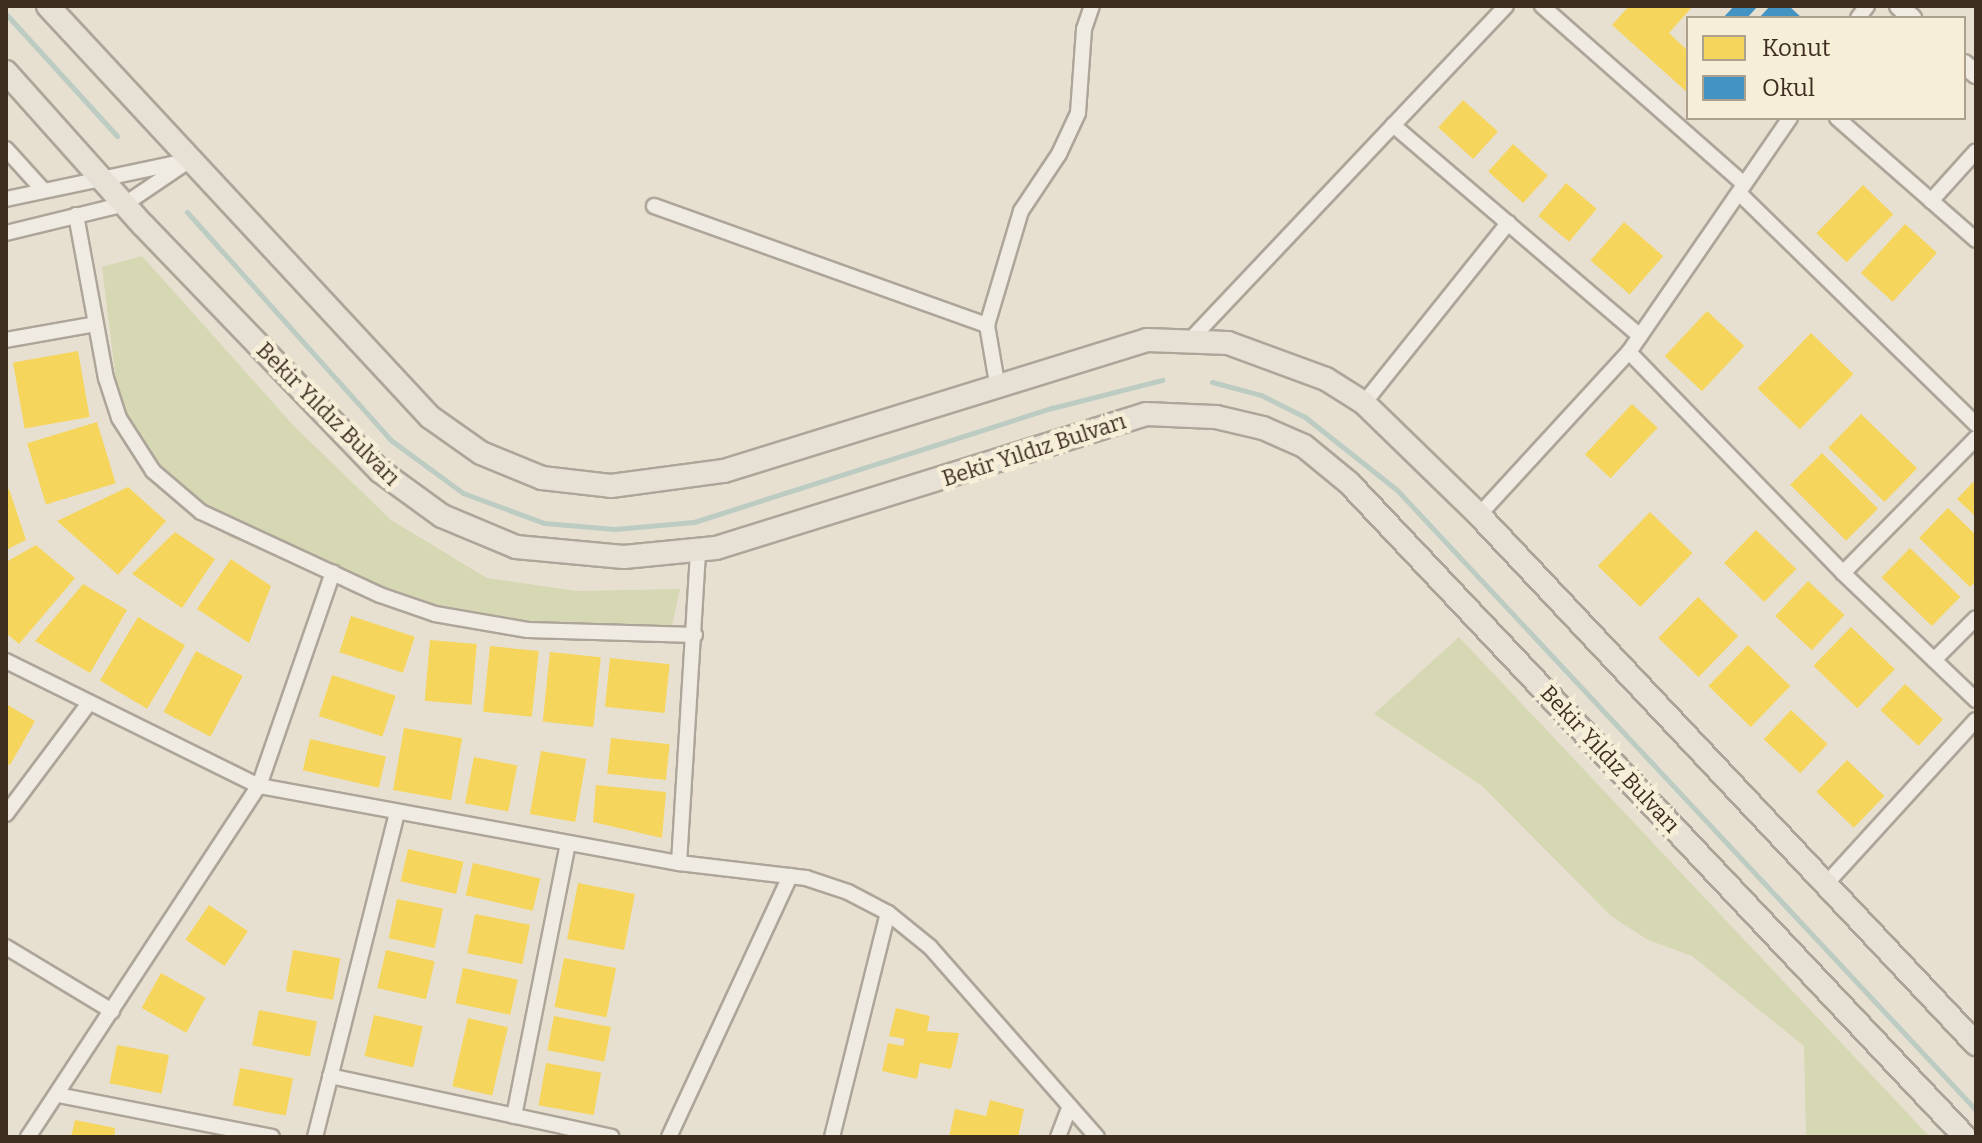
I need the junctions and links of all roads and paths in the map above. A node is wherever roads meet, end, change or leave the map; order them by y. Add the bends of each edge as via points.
1 (48, 6) edge
2 (1092, 6) edge
3 (1506, 6) edge
4 (1542, 6) edge
5 (6, 72) edge
6 (1789, 120) edge
7 (1839, 120) edge
8 (1393, 125) junction
9 (6, 149) edge
10 (1976, 151) edge
11 (190, 160) junction
12 (100, 176) junction
13 (1741, 189) junction
14 (43, 190) junction
15 (6, 199) edge
16 (1931, 201) junction
17 (125, 204) junction
18 (654, 206) dead end
19 (76, 215) junction
20 (1508, 223) junction
21 (6, 233) edge
22 (1976, 240) edge
23 (96, 324) junction
24 (987, 325) junction
25 (1640, 336) junction
26 (1192, 338) junction
27 (6, 340) edge
28 (1629, 352) junction
29 (997, 383) junction
30 (1364, 403) junction
31 (1976, 424) edge
32 (1976, 438) edge
33 (1479, 515) junction
34 (698, 551) junction
35 (333, 572) junction
36 (1843, 573) junction
37 (1976, 618) edge
38 (695, 635) junction
39 (1934, 660) junction
40 (6, 661) edge
41 (1976, 700) edge
42 (89, 703) junction
43 (1976, 720) edge
44 (259, 786) junction
45 (397, 812) junction
46 (6, 814) edge
47 (568, 843) junction
48 (679, 863) junction
49 (790, 876) junction
50 (1826, 884) junction
51 (888, 913) junction
52 (6, 947) edge
53 (112, 1011) junction
54 (1973, 1039) edge
55 (330, 1076) junction
56 (58, 1095) junction
57 (1070, 1106) junction
58 (514, 1116) junction
59 (28, 1137) edge
60 (272, 1137) edge
61 (315, 1137) edge
62 (611, 1137) edge
63 (669, 1137) edge
64 (832, 1137) edge
65 (1058, 1137) edge
66 (1097, 1137) edge
67 (1965, 1137) edge

1 - 11 main road
2 - 24 street via 1084,29 1078,113 1059,154 1021,211
3 - 8 street
4 - 13 street
5 - 12 main road, Bekir Yıldız Bulvarı
6 - 13 street
7 - 16 street
8 - 20 street
8 - 26 street
9 - 14 street
10 - 16 street
11 - 12 street
11 - 17 street
11 - 29 main road via 430,417 481,453 542,478 611,486 724,471
12 - 14 street
12 - 17 main road, Bekir Yıldız Bulvarı
13 - 25 street
13 - 31 street
14 - 15 street
16 - 22 street
17 - 19 street
17 - 34 main road, Bekir Yıldız Bulvarı via 363,454 442,516 492,540 542,552 624,557
18 - 24 street
19 - 21 street
19 - 23 street
20 - 25 street
20 - 30 street
23 - 27 street
23 - 35 street via 115,408 153,471 220,524
24 - 29 street
25 - 28 street
26 - 29 main road via 1147,340
26 - 30 main road via 1291,362
28 - 33 street
28 - 36 street
30 - 33 main road
32 - 36 street
33 - 50 main road
34 - 38 street
34 - 67 main road, Bekir Yıldız Bulvarı via 792,528 1146,414 1216,417 1286,436 1320,456 1349,483
35 - 38 street via 405,605 466,622 528,630
35 - 44 street
36 - 39 street
37 - 39 street
38 - 48 street
39 - 41 street
40 - 42 street
42 - 44 street
42 - 46 street
43 - 50 street
44 - 45 street
44 - 53 street
45 - 47 street
45 - 55 street
47 - 48 street
47 - 58 street
48 - 49 street
49 - 51 street via 848,892
49 - 63 street
50 - 54 main road
51 - 57 street via 930,947
51 - 64 street
52 - 53 street
53 - 56 street
55 - 58 street
55 - 61 street
56 - 59 street
56 - 60 street
57 - 65 street
57 - 66 street
58 - 62 street

